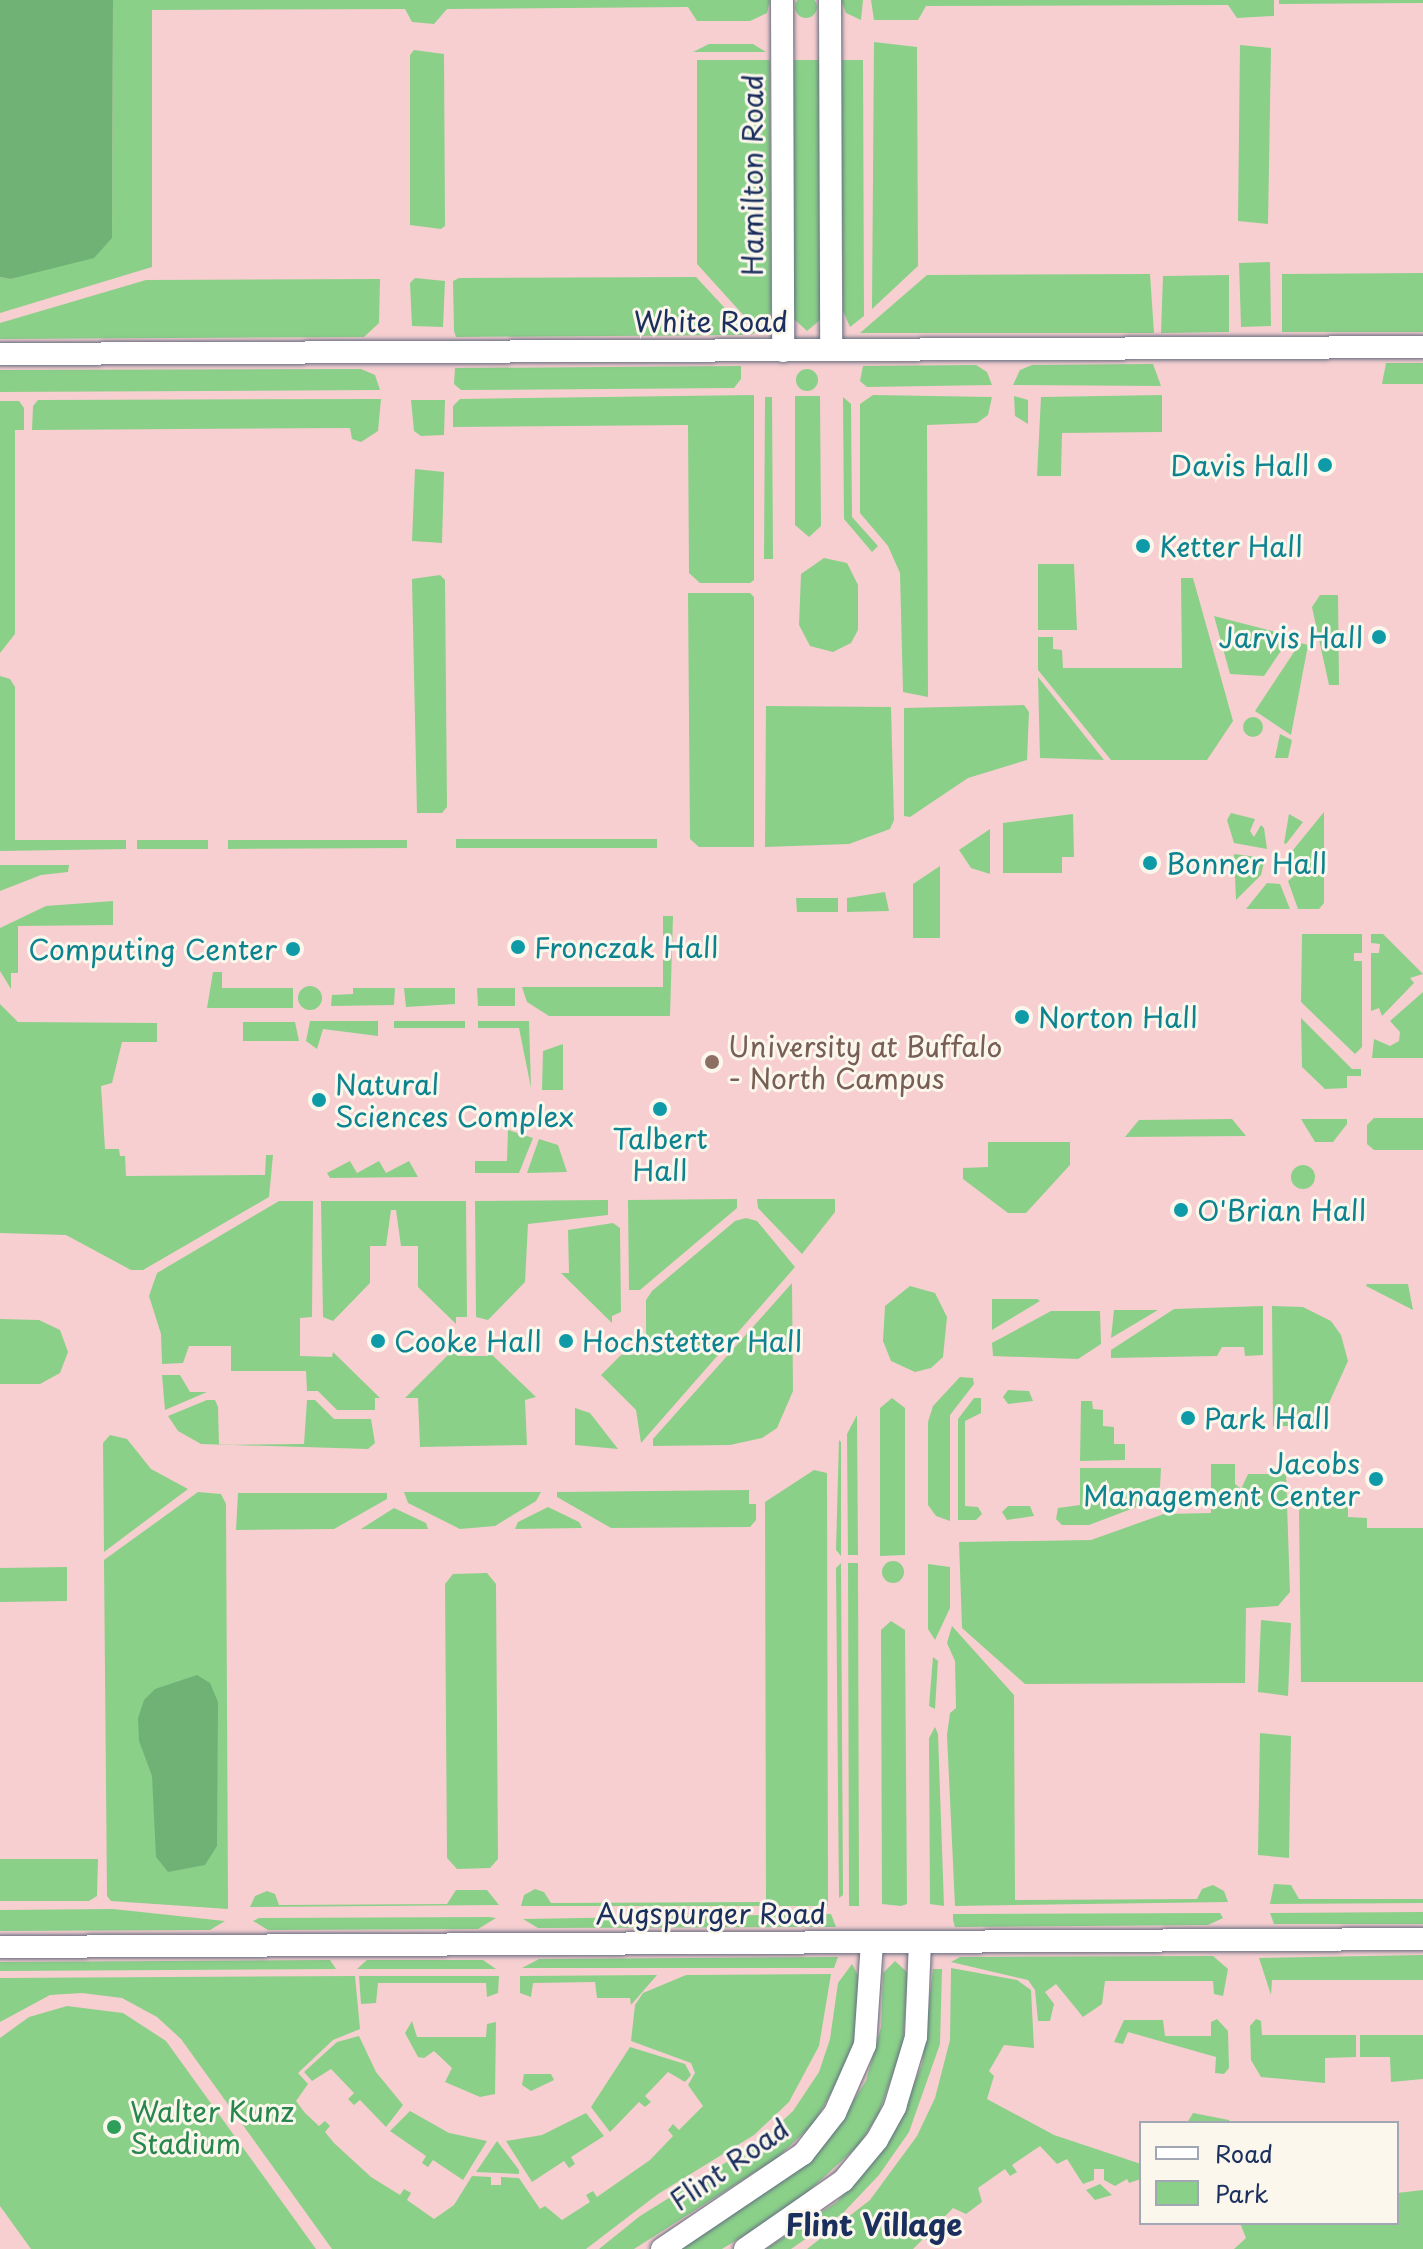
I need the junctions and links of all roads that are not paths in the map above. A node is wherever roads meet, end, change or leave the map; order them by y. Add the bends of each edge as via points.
1 (782, 0) edge
2 (830, 0) edge
3 (1423, 347) edge
4 (831, 350) junction
5 (783, 351) junction
6 (0, 354) edge
7 (1423, 1939) edge
8 (920, 1942) junction
9 (872, 1943) junction
10 (0, 1947) edge
11 (662, 2249) edge
12 (745, 2249) edge

1 - 5 street, Hamilton Road
2 - 4 street
3 - 4 street, White Road
4 - 5 street, White Road
5 - 6 street, White Road
7 - 8 street, Augspurger Road
8 - 9 street, Augspurger Road
8 - 12 street via 916,2037 899,2095 877,2140 843,2181
9 - 10 street, Augspurger Road
9 - 11 street, Flint Road via 865,2045 835,2113 803,2154

